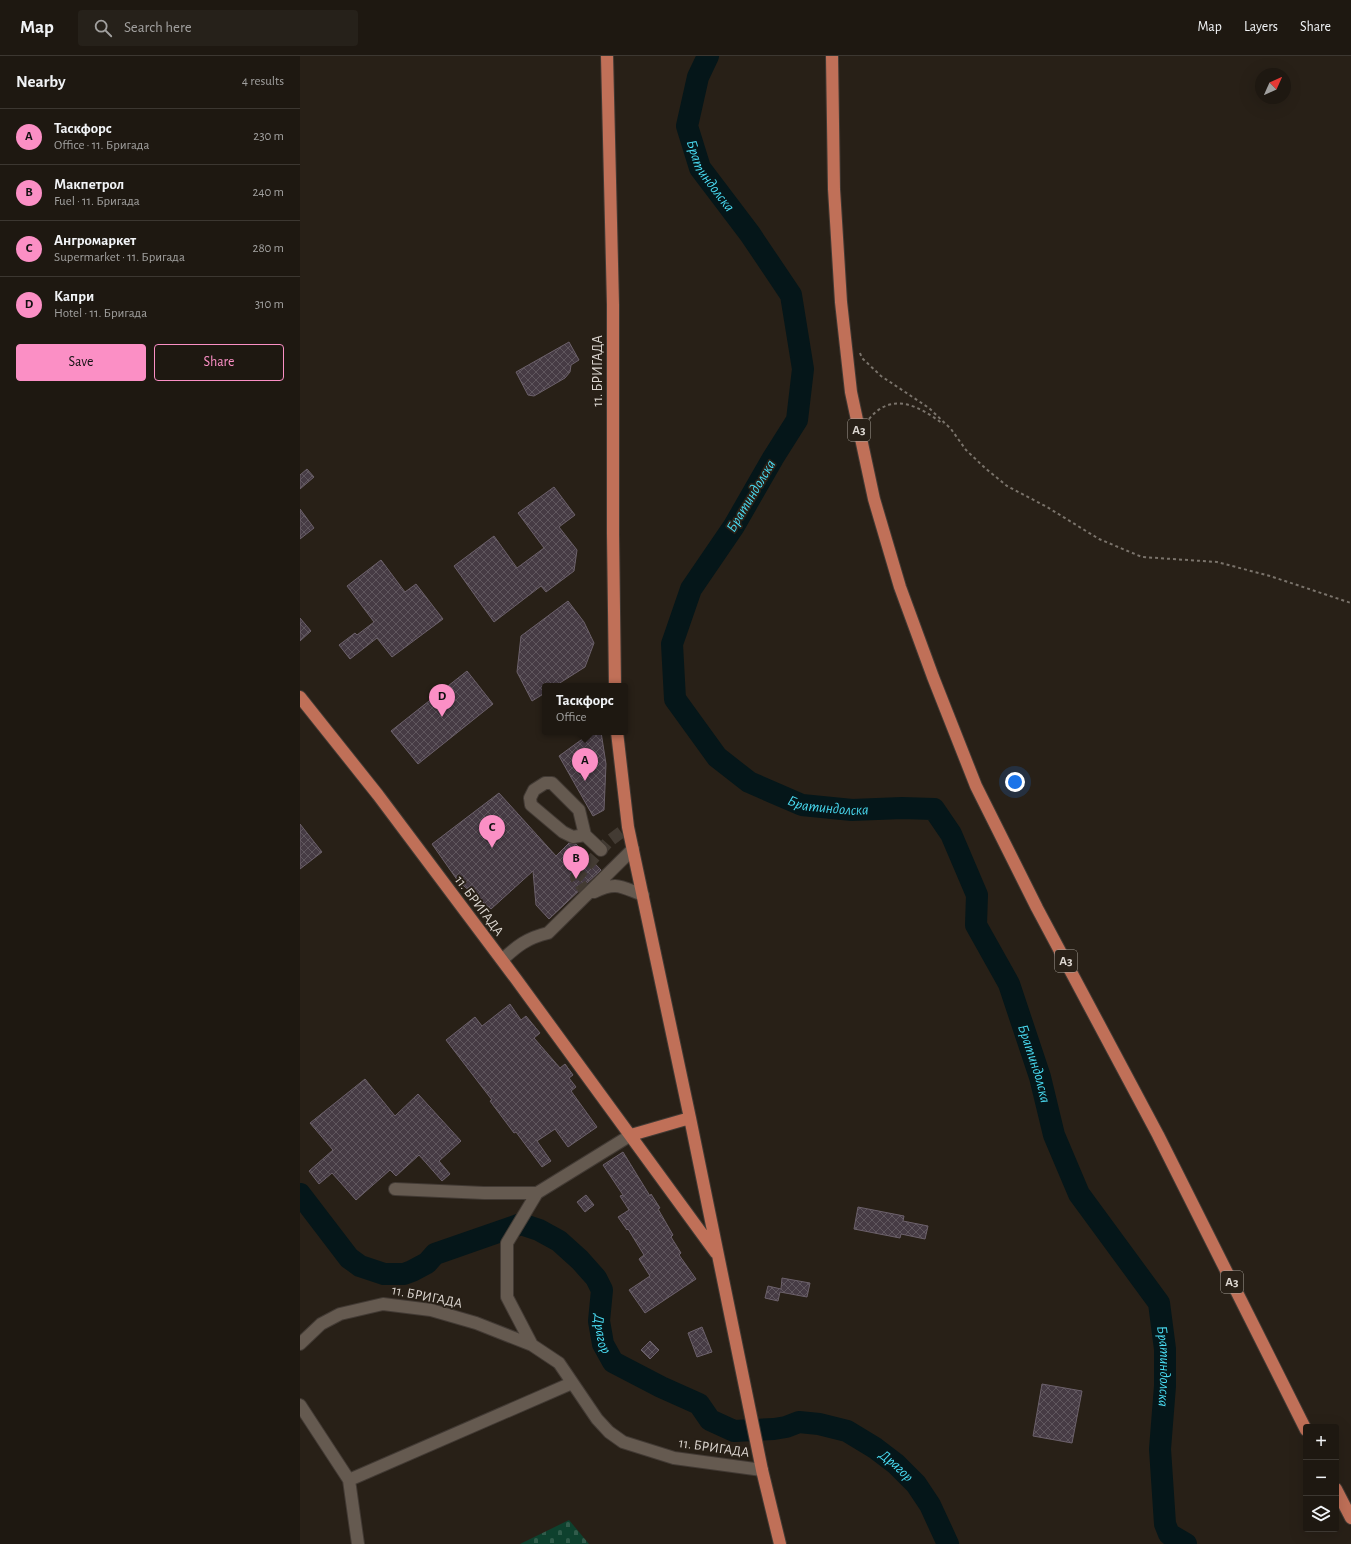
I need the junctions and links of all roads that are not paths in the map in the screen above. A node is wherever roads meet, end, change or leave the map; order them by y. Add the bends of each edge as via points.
1 (607, 56) edge
2 (832, 56) edge
3 (615, 683) edge
4 (300, 697) edge
5 (617, 735) edge
6 (585, 835) junction
7 (633, 849) junction
8 (601, 850) dead end
9 (587, 894) junction
10 (643, 895) junction
11 (502, 960) junction
12 (690, 1118) junction
13 (631, 1135) junction
14 (395, 1189) dead end
15 (536, 1193) junction
16 (719, 1258) junction
17 (300, 1344) edge
18 (532, 1345) junction
19 (572, 1383) junction
20 (300, 1405) edge
21 (1303, 1424) edge
22 (762, 1470) junction
23 (349, 1480) junction
24 (1339, 1495) edge
25 (1351, 1518) edge
26 (358, 1544) edge
27 (780, 1544) edge

1 - 3 main road, 11. БРИГАДА via 613,305
2 - 21 main road, A3 via 836,219 841,302 851,392 874,499 900,587 976,786 1158,1135
4 - 11 main road, 11. БРИГАДА
5 - 7 main road, 11. БРИГАДА
6 - 6 street via 579,810 552,784 545,783 534,790 530,798 531,805 542,815 573,837
6 - 8 street
7 - 9 street
7 - 10 main road, 11. БРИГАДА
9 - 10 street via 615,885
9 - 11 street via 548,933 520,944
10 - 12 main road, 11. БРИГАДА
11 - 13 main road, 11. БРИГАДА
12 - 13 main road, 11. БРИГАДА
12 - 16 main road, 11. БРИГАДА
13 - 15 street, 11. БРИГАДА
13 - 16 main road, 11. БРИГАДА
14 - 15 street
15 - 18 street, 11. БРИГАДА via 506,1243 507,1297
16 - 22 main road, 11. БРИГАДА
17 - 18 street, 11. БРИГАДА via 321,1324 340,1314 382,1304 431,1310 476,1323
18 - 19 street, 11. БРИГАДА via 559,1363
19 - 22 street, 11. БРИГАДА via 608,1432 623,1442 674,1458
19 - 23 street
20 - 23 street
22 - 27 main road, 11. БРИГАДА
23 - 26 street
24 - 25 main road

